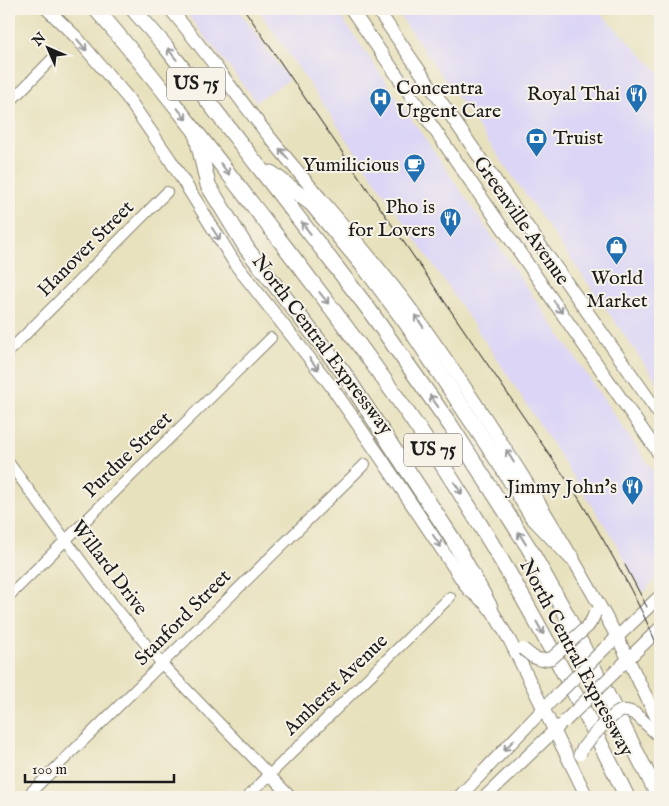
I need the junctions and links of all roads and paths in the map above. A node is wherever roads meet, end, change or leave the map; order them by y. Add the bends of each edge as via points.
1 (46, 9) edge
2 (96, 9) edge
3 (133, 9) edge
4 (170, 9) edge
5 (351, 9) edge
6 (377, 9) edge
7 (55, 56) dead end
8 (440, 99) junction
9 (9, 103) edge
10 (422, 112) junction
11 (195, 130) junction
12 (255, 162) junction
13 (167, 192) dead end
14 (271, 338) dead end
15 (9, 351) edge
16 (660, 415) edge
17 (660, 455) edge
18 (9, 463) edge
19 (365, 464) dead end
20 (66, 540) junction
21 (572, 558) junction
22 (592, 592) junction
23 (9, 596) edge
24 (660, 596) edge
25 (450, 597) dead end
26 (490, 607) junction
27 (660, 628) edge
28 (617, 637) junction
29 (510, 641) junction
30 (627, 660) junction
31 (162, 664) junction
32 (542, 710) junction
33 (660, 725) edge
34 (554, 731) junction
35 (660, 737) edge
36 (269, 775) junction
37 (577, 779) junction
38 (26, 797) edge
39 (247, 797) edge
40 (291, 797) edge
41 (459, 797) edge
42 (485, 797) edge
43 (587, 797) edge
44 (627, 797) edge
45 (660, 797) edge

1 -> 26 main road, North Central Expressway via 76,37 127,97 170,158 236,264 329,383 468,589
2 -> 11 highway, North Central Expressway / US 75
12 -> 3 highway, North Central Expressway / US 75
21 -> 4 main road, North Central Expressway via 479,406 415,315 370,256 272,141
5 - 10 main road, Greenville Avenue
6 - 8 main road, Greenville Avenue
7 - 9 street
8 - 10 main road
8 - 16 main road, Greenville Avenue
10 -> 17 main road, Greenville Avenue
11 - 26 highway via 208,184 248,249 342,372 452,538
11 -> 44 highway, North Central Expressway / US 75 via 356,340 449,475 538,623
12 - 21 highway via 312,204 366,269 418,340 532,516
45 -> 12 highway, North Central Expressway / US 75 via 529,548 451,426 372,314
13 - 15 street, Hanover Street
14 - 20 street, Purdue Street
18 - 20 street, Willard Drive
19 - 31 street, Stanford Street
20 - 23 street, Purdue Street
20 - 31 street, Willard Drive
21 - 22 main road, North Central Expressway
22 - 28 main road, North Central Expressway
22 - 29 main road, bridge via 595,613 592,620 552,658 541,660 533,657
24 - 28 main road
25 - 36 street, Amherst Avenue
26 - 29 main road, North Central Expressway
27 - 30 main road
28 - 30 main road, North Central Expressway
28 - 32 main road, bridge
29 - 32 main road, North Central Expressway
30 - 33 main road, North Central Expressway
30 - 34 main road, bridge
31 - 36 street, Willard Drive
31 - 38 street, Stanford Street
32 - 34 main road, North Central Expressway
32 -> 41 main road
34 - 37 main road, North Central Expressway
34 - 42 main road
35 - 37 main road, bridge via 637,715 627,711 616,713 583,746
36 - 39 street, Amherst Avenue
36 - 40 street, Willard Drive
37 - 43 main road, North Central Expressway

